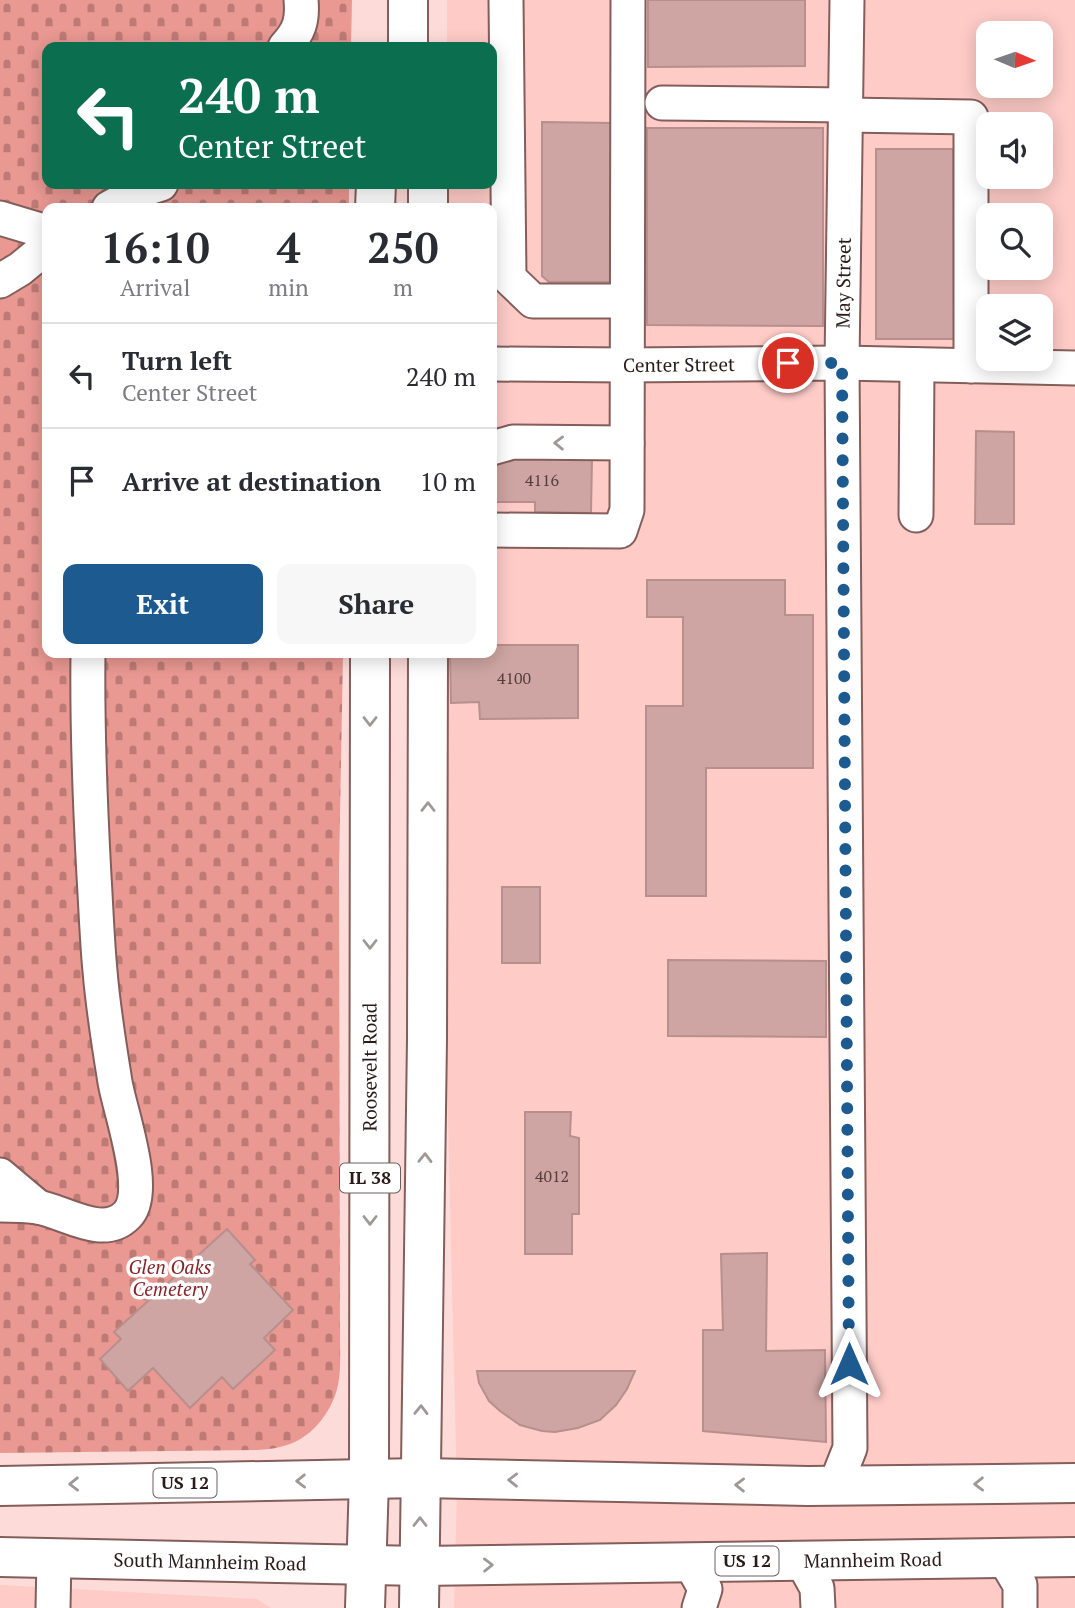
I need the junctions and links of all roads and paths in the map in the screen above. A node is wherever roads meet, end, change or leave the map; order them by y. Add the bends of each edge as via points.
1 (301, 0) edge
2 (408, 0) edge
3 (506, 0) edge
4 (628, 0) edge
5 (847, 0) edge
6 (289, 42) edge
7 (408, 42) edge
8 (662, 103) dead end
9 (846, 110) junction
10 (145, 189) edge
11 (118, 203) edge
12 (0, 218) edge
13 (42, 231) edge
14 (42, 251) edge
15 (0, 281) edge
16 (626, 301) junction
17 (842, 363) junction
18 (497, 365) edge
19 (628, 365) junction
20 (917, 365) junction
21 (971, 366) junction
22 (1075, 368) edge
23 (627, 443) junction
24 (497, 447) edge
25 (916, 514) dead end
26 (497, 530) edge
27 (89, 658) edge
28 (370, 658) edge
29 (428, 658) edge
30 (0, 1175) edge
31 (0, 1205) edge
32 (38, 1207) junction
33 (420, 1478) junction
34 (369, 1480) junction
35 (1075, 1483) edge
36 (0, 1486) edge
37 (835, 1486) junction
38 (0, 1557) edge
39 (1075, 1557) edge
40 (54, 1558) junction
41 (1004, 1558) junction
42 (802, 1561) junction
43 (690, 1562) junction
44 (366, 1565) junction
45 (420, 1566) junction
46 (53, 1608) edge
47 (365, 1608) edge
48 (419, 1608) edge
49 (699, 1608) edge
50 (818, 1608) edge
51 (1020, 1608) edge

1 - 6 street via 302,17
2 - 7 main road
3 - 16 street via 509,278 533,301
4 - 16 street
5 - 9 street, May Street
8 - 9 street
9 - 17 street, May Street
9 - 21 street via 971,117
10 - 11 street
12 - 13 street
14 - 15 street
16 - 19 street
17 - 19 street, Center Street
17 - 20 street, Center Street
17 - 37 street, May Street via 850,1448
18 - 19 street, Center Street
19 - 23 street
20 - 21 street, Center Street
20 - 25 street
21 - 22 street, Center Street
23 -> 24 street via 513,442
23 - 26 street via 626,510 620,531
27 - 32 street via 90,813 100,970 136,1191 128,1215 106,1225 91,1225
28 -> 34 main road, Roosevelt Road / IL 38
33 -> 29 main road, IL 38
30 - 32 street
31 - 32 street
33 - 34 main road, US 12
37 -> 33 main road, US 12
45 -> 33 main road, IL 38
34 -> 36 main road, US 12
34 - 44 main road, Roosevelt Road / IL 38
35 -> 37 main road, US 12
38 - 40 main road, South Mannheim Road / US 12
39 - 41 main road, Mannheim Road / US 12
40 - 44 main road, South Mannheim Road / US 12
40 - 46 street
41 - 42 main road, Mannheim Road / US 12
41 - 51 street via 1020,1585
42 - 43 main road, Mannheim Road / US 12
42 - 50 street via 817,1588
45 -> 43 main road, Mannheim Road / US 12
43 - 49 street via 705,1590
44 - 45 main road, South Mannheim Road / US 12
44 - 47 main road, Roosevelt Road
45 - 48 main road

